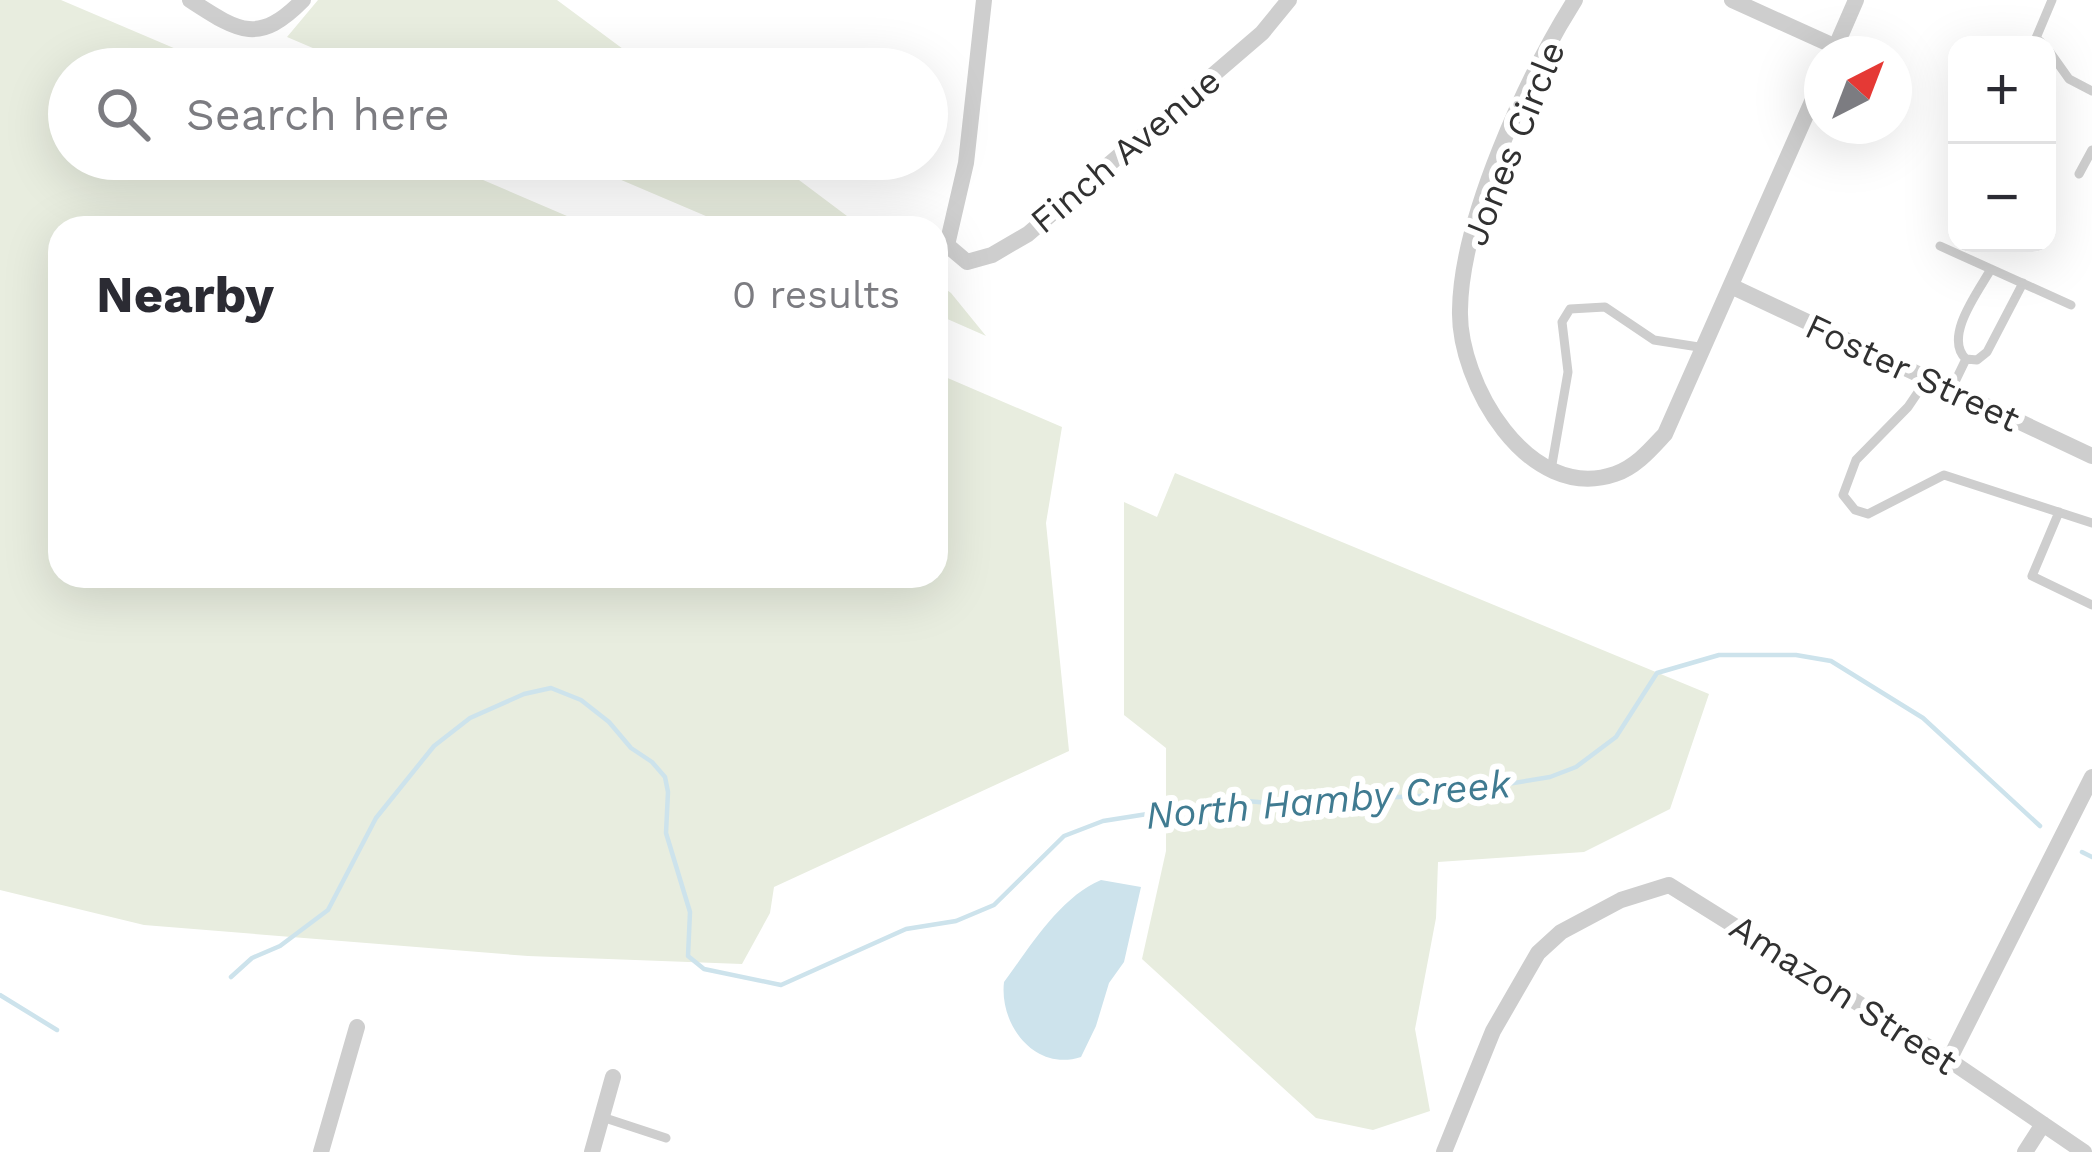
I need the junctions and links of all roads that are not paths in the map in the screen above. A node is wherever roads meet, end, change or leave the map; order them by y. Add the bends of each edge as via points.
1 (190, 0) edge
2 (303, 0) edge
3 (984, 0) edge
4 (1288, 0) edge
5 (1575, 0) edge
6 (1732, 0) edge
7 (1856, 0) edge
8 (2052, 0) edge
9 (1805, 36) edge
10 (1840, 36) edge
11 (2037, 36) edge
12 (2056, 61) edge
13 (2092, 92) edge
14 (1804, 122) edge
15 (2092, 150) edge
16 (2079, 174) dead end
17 (948, 241) edge
18 (948, 246) edge
19 (1940, 246) dead end
20 (1991, 269) junction
21 (2023, 284) junction
22 (1733, 287) junction
23 (2071, 305) dead end
24 (1705, 348) junction
25 (1966, 359) junction
26 (1928, 379) junction
27 (1951, 390) junction
28 (2092, 456) edge
29 (1551, 470) junction
30 (2060, 512) junction
31 (2092, 523) edge
32 (2092, 605) edge
33 (2092, 777) edge
34 (357, 1028) dead end
35 (1949, 1060) junction
36 (614, 1077) dead end
37 (602, 1118) junction
38 (2043, 1124) junction
39 (666, 1138) dead end
40 (321, 1152) edge
41 (592, 1152) edge
42 (1444, 1152) edge
43 (2024, 1152) edge
44 (2084, 1152) edge

1 - 2 street via 250,30 268,29
3 - 17 street, Finch Avenue via 966,163
4 - 18 street, Finch Avenue via 1262,33 1028,234 967,262
5 - 29 street, Jones Circle via 1480,206 1459,314 1473,378 1492,413 1515,445
6 - 9 street
7 - 10 street
8 - 11 lane
12 - 13 lane
14 - 22 street
15 - 16 lane
19 - 20 lane
20 - 21 lane
20 - 25 lane via 1957,337
21 - 23 lane
21 - 25 lane via 1987,352
22 - 24 street
22 - 26 street, Foster Street
24 - 29 street via 1665,434 1642,458 1614,475
24 - 29 lane via 1654,340 1600,306 1568,311 1561,328 1568,372
25 - 27 lane
26 - 27 street, Foster Street
26 - 30 lane via 1856,460 1843,495 1855,510 1868,514 1944,475
27 - 28 street, Foster Street
30 - 31 lane
30 - 32 lane via 2032,577
33 - 35 street
34 - 40 street
35 - 38 street, Amazon Street
35 - 42 street, Amazon Street via 1683,891 1657,886 1561,932 1538,953 1493,1031
36 - 37 street
37 - 39 lane
37 - 41 street
38 - 43 street
38 - 44 street, Amazon Street

